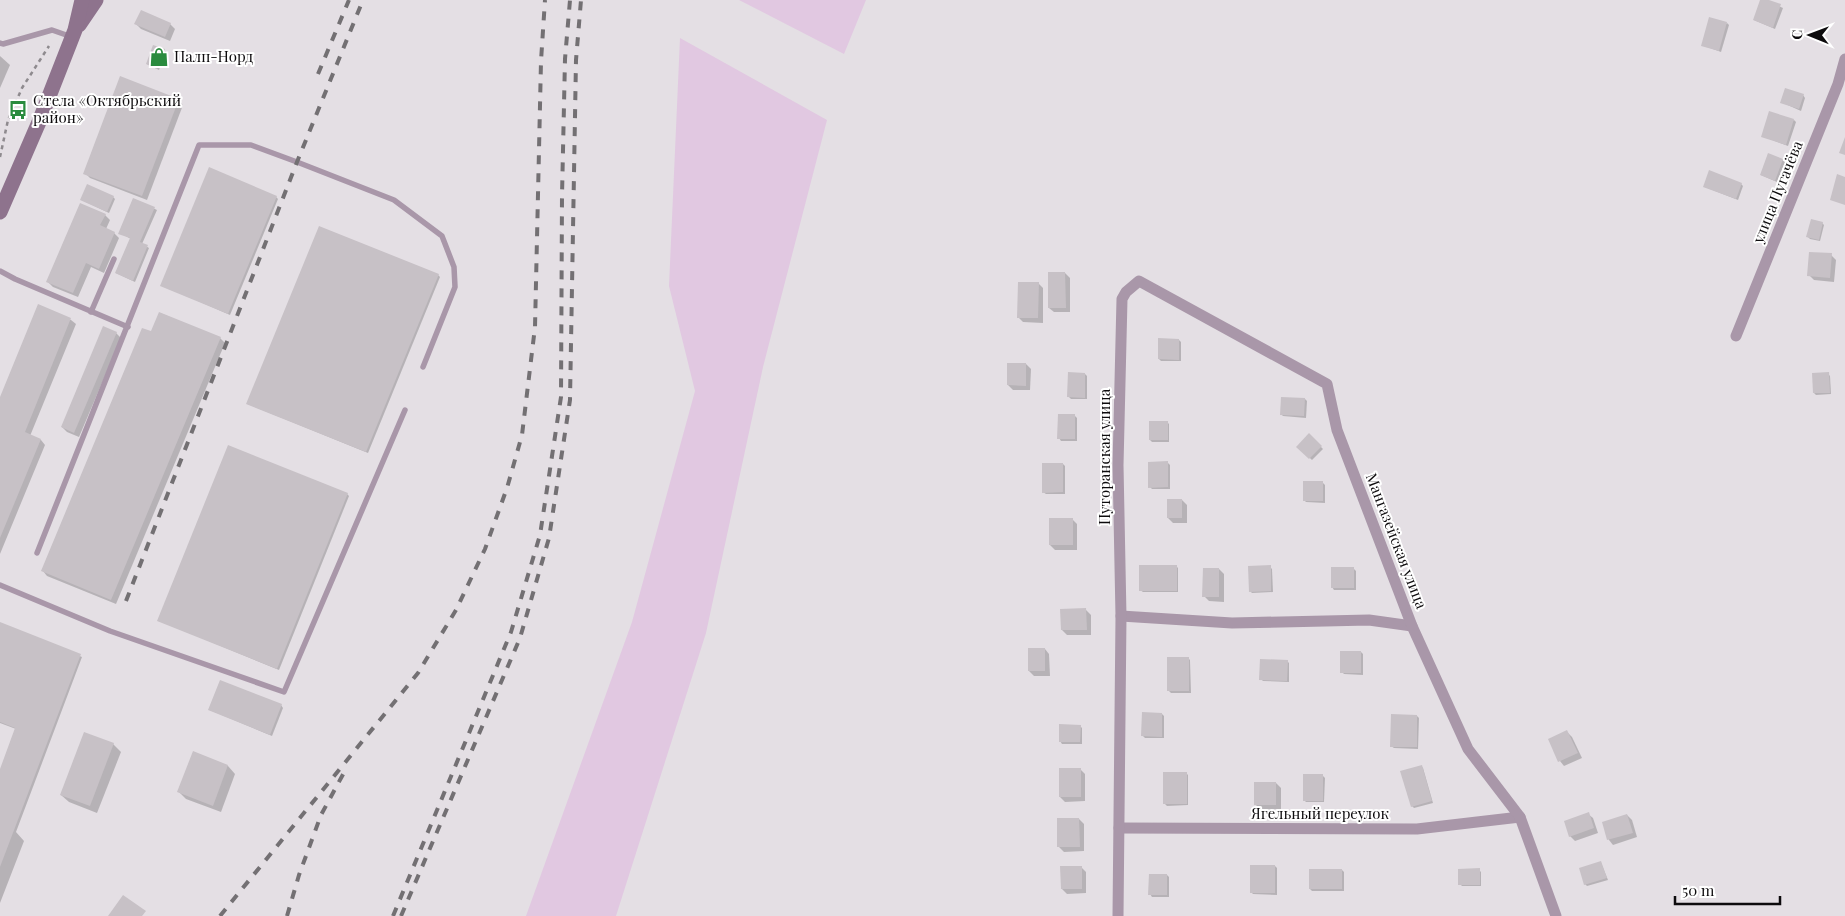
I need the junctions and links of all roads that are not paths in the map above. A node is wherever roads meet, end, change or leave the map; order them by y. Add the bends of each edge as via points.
1 (82, 0) edge
2 (96, 0) edge
3 (73, 34) junction
4 (0, 43) edge
5 (1845, 60) edge
6 (0, 212) edge
7 (114, 260) dead end
8 (0, 271) edge
9 (1122, 299) joint
10 (92, 312) junction
11 (128, 327) junction
12 (1736, 336) dead end
13 (423, 367) dead end
14 (405, 410) dead end
15 (37, 553) dead end
16 (0, 585) edge
17 (1121, 616) junction
18 (1412, 626) junction
19 (1520, 817) junction
20 (1119, 828) junction
21 (1118, 916) edge
22 (1556, 916) edge

1 - 3 main road
2 - 3 main road
3 - 4 lane via 52,30
3 - 6 main road
5 - 12 street, улица Пугачёва
7 - 10 lane
8 - 10 lane
9 - 17 street, Путоранская улица via 1118,465
9 - 18 street, Мангазейская улица via 1139,281 1327,384 1338,430
10 - 11 lane
11 - 13 lane via 198,144 250,145 394,200 442,236 454,267 455,287
11 - 15 lane
14 - 16 lane via 284,692 110,631
17 - 18 street via 1232,623 1369,620
17 - 20 street, Путоранская улица
18 - 19 street, Мангазейская улица via 1468,750
19 - 20 street, Ягельный переулок via 1417,829
19 - 22 street, Мангазейская улица
20 - 21 street, Путоранская улица

